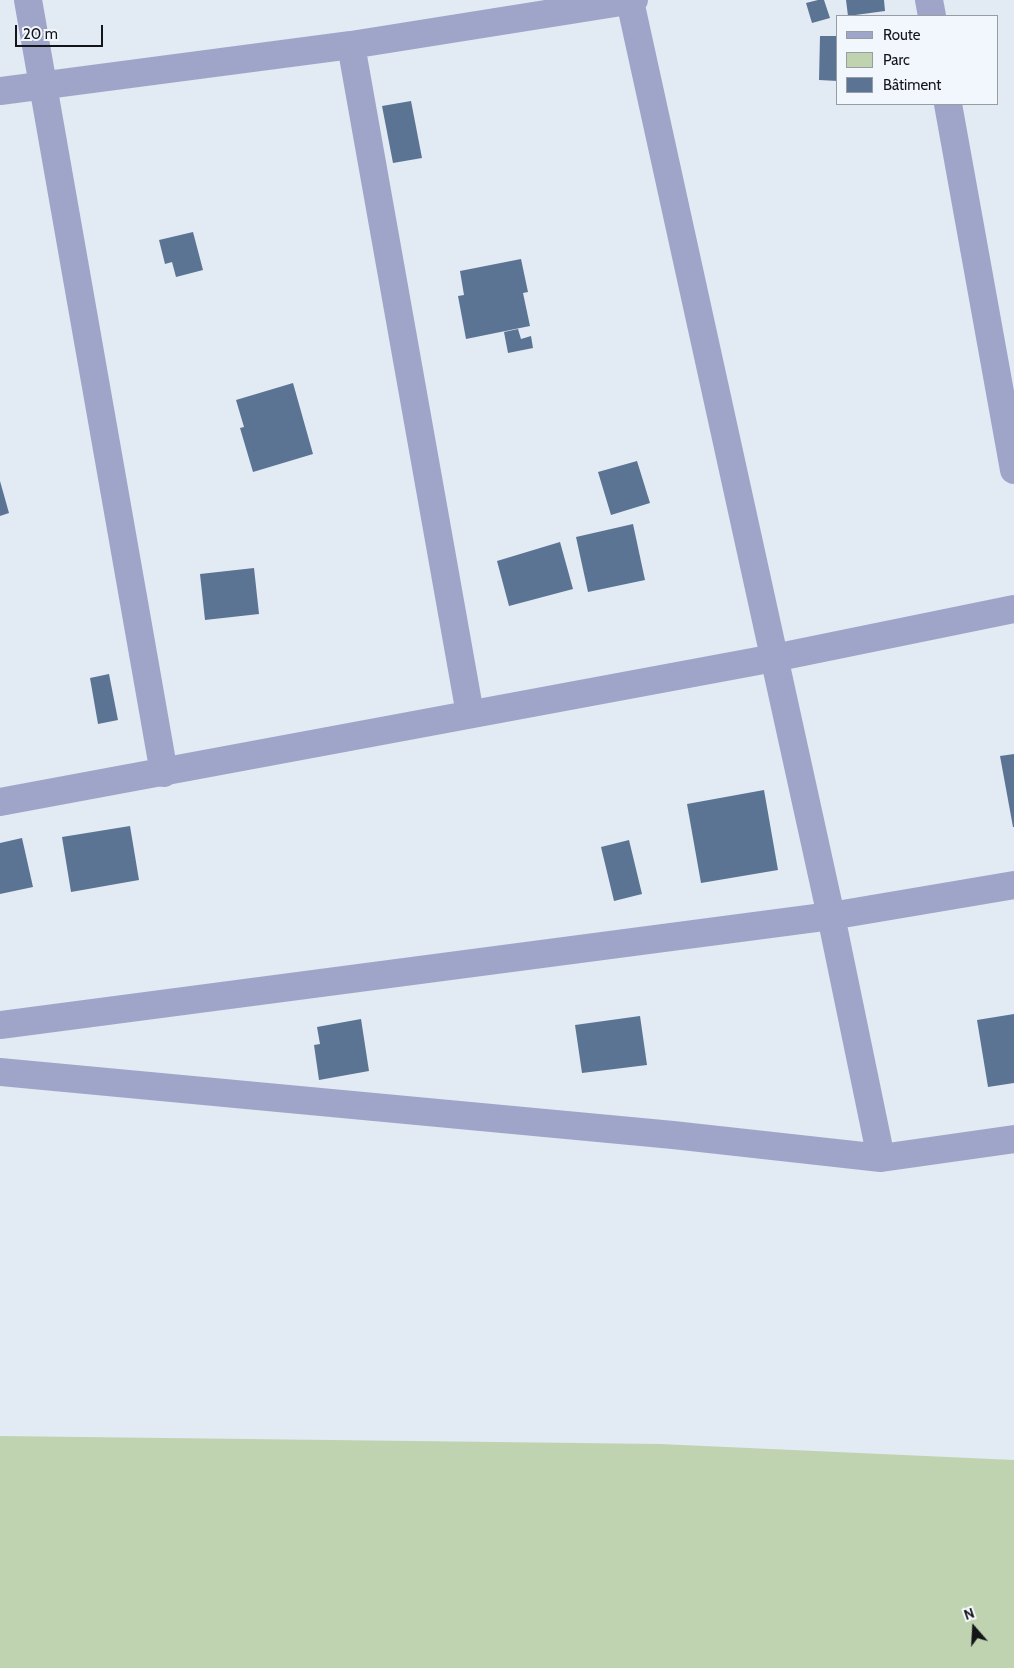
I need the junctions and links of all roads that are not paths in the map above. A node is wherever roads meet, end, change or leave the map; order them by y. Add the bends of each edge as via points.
1 (28, 0) edge
2 (632, 0) edge
3 (929, 0) edge
4 (932, 15) edge
5 (351, 45) junction
6 (43, 86) junction
7 (0, 91) edge
8 (948, 105) edge
9 (1014, 470) edge
10 (1014, 609) edge
11 (774, 658) junction
12 (470, 714) junction
13 (164, 773) junction
14 (0, 802) edge
15 (1014, 885) edge
16 (831, 916) junction
17 (0, 1025) edge
18 (0, 1072) edge
19 (1014, 1139) edge
20 (881, 1158) junction

1 - 6 street
2 - 5 street
2 - 11 street
3 - 4 street
5 - 6 street
5 - 12 street
6 - 7 street
6 - 13 street
8 - 9 street
10 - 11 street
11 - 12 street
11 - 16 street
12 - 13 street
13 - 14 street
15 - 16 street
16 - 17 street
16 - 20 street
18 - 20 street via 673,1135
19 - 20 street

